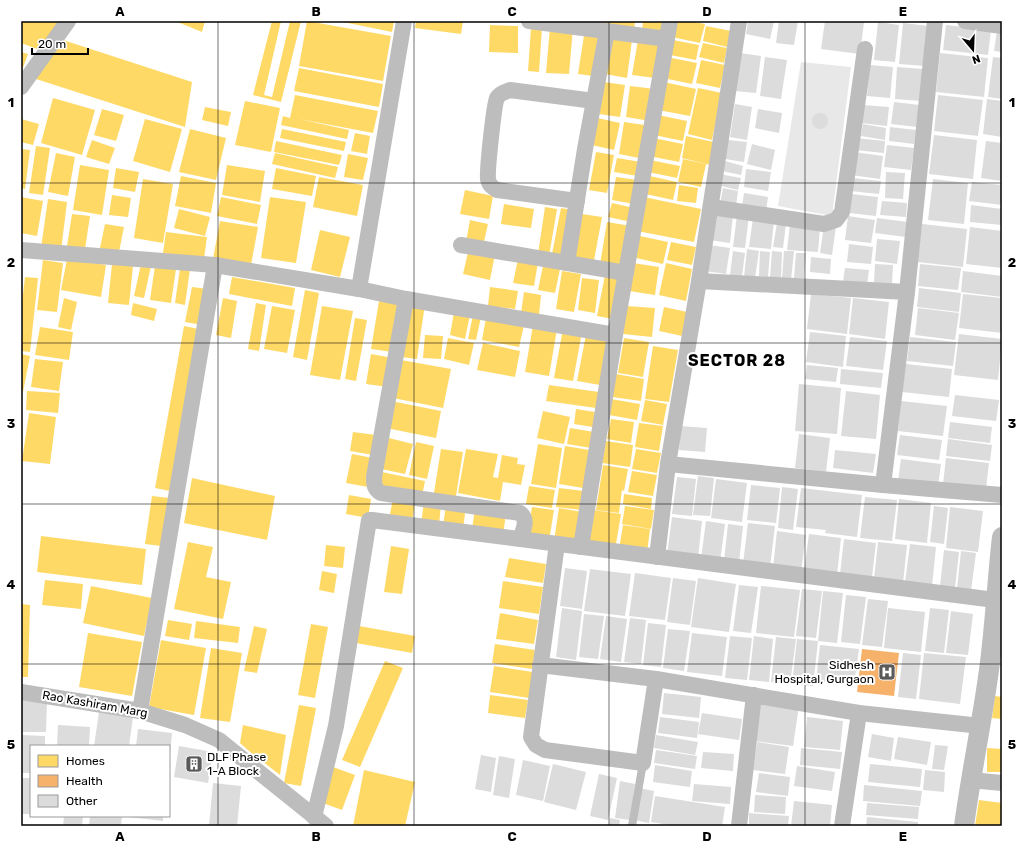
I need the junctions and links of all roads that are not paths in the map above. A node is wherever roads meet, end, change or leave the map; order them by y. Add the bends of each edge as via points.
1 (68, 21) edge
2 (404, 21) edge
3 (529, 21) edge
4 (670, 21) edge
5 (739, 21) edge
6 (935, 21) edge
7 (965, 21) edge
8 (1002, 26) edge
9 (607, 31) junction
10 (667, 39) junction
11 (864, 49) dead end
12 (21, 87) edge
13 (594, 101) junction
14 (577, 201) junction
15 (711, 207) junction
16 (461, 245) dead end
17 (21, 250) edge
18 (567, 263) junction
19 (215, 265) junction
20 (626, 273) junction
21 (699, 281) junction
22 (359, 289) junction
23 (908, 292) junction
24 (406, 298) junction
25 (615, 335) junction
26 (668, 464) junction
27 (883, 485) junction
28 (1002, 495) edge
29 (1002, 537) edge
30 (520, 539) junction
31 (557, 544) junction
32 (582, 548) junction
33 (657, 557) junction
34 (995, 600) junction
35 (540, 665) junction
36 (656, 679) junction
37 (21, 692) edge
38 (754, 696) junction
39 (140, 711) junction
40 (859, 713) junction
41 (981, 726) junction
42 (643, 763) junction
43 (970, 780) junction
44 (1002, 783) edge
45 (320, 822) edge
46 (632, 826) edge
47 (739, 826) edge
48 (842, 826) edge
49 (964, 826) edge

1 - 12 street
2 - 22 street
3 - 9 street
4 - 10 street
5 - 15 street
6 - 23 street
7 - 8 street
9 - 10 street
9 - 13 street
10 - 20 street
11 - 15 street via 842,212 836,220 824,224
13 - 14 street
13 - 14 street via 510,90 502,92 497,99 488,169 491,187
14 - 18 street
15 - 21 street
16 - 18 street
17 - 19 street
18 - 20 street
19 - 22 street
19 - 39 street
20 - 25 street
21 - 23 street
21 - 26 street
22 - 24 street
23 - 27 street
24 - 25 street
24 - 30 street via 374,477 376,490 381,493 520,513 526,521
25 - 32 street
26 - 27 street
26 - 33 street
27 - 28 street
29 - 34 street
30 - 31 street
30 - 45 street via 369,520
31 - 32 street
31 - 35 street
32 - 33 street
33 - 34 street
34 - 41 street
35 - 36 street
35 - 42 street via 531,737 536,744 545,750
36 - 38 street
36 - 42 street
37 - 39 street, Rao Kashiram Marg
38 - 40 street
38 - 47 street
39 - 45 street, Rao Kashiram Marg via 185,725 219,740
40 - 41 street
40 - 48 street
41 - 43 street
42 - 46 lane
43 - 44 street
43 - 49 street

